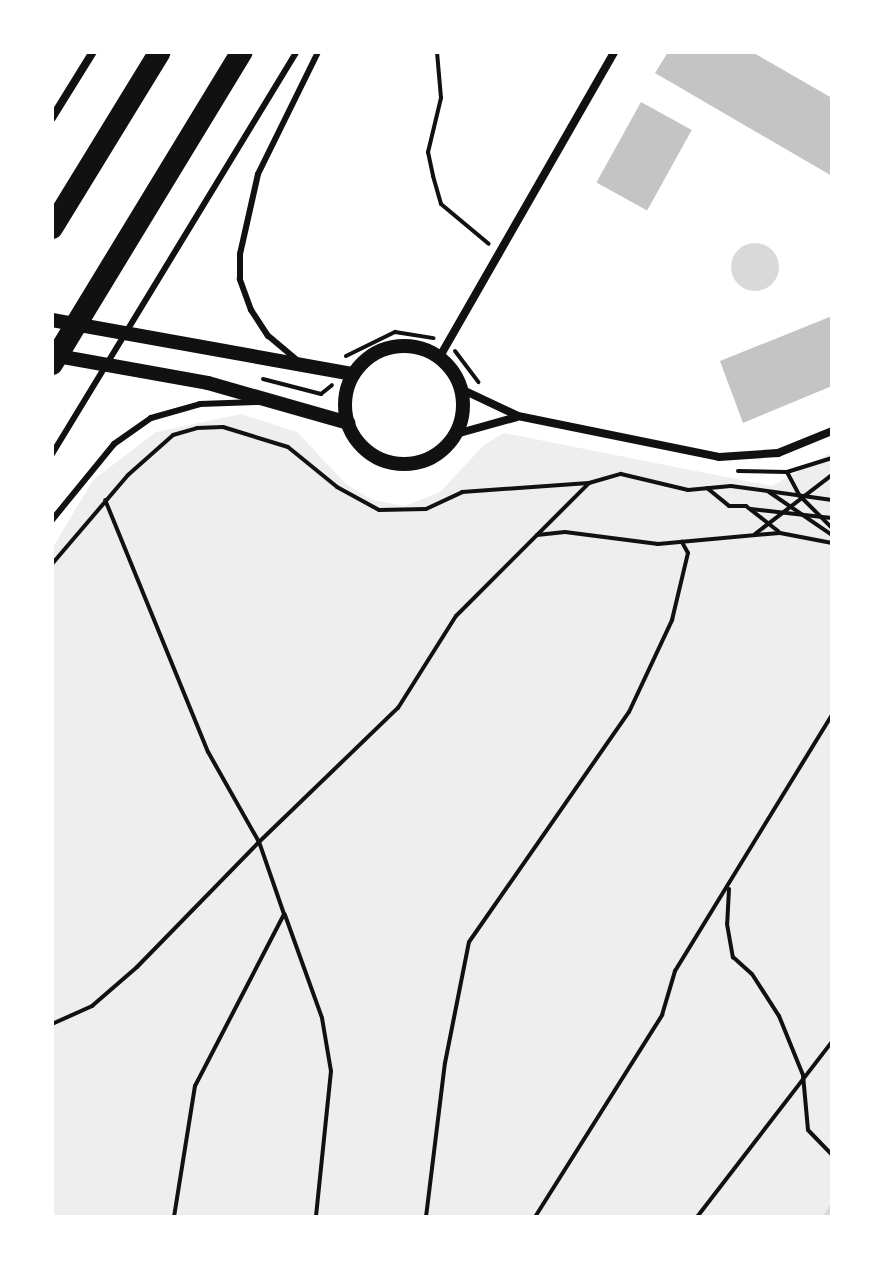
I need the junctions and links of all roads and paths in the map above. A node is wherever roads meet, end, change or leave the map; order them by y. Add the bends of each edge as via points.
1 (93, 52) edge
2 (160, 52) edge
3 (229, 52) edge
4 (242, 52) edge
5 (296, 52) edge
6 (318, 52) edge
7 (437, 52) edge
8 (614, 52) edge
9 (52, 118) edge
10 (52, 228) edge
11 (500, 251) junction
12 (52, 320) edge
13 (414, 331) dead end
14 (52, 344) edge
15 (52, 355) edge
16 (344, 357) dead end
17 (439, 358) junction
18 (52, 364) edge
19 (310, 369) junction
20 (353, 374) junction
21 (280, 382) dead end
22 (334, 382) dead end
23 (461, 389) junction
24 (284, 402) junction
25 (518, 416) junction
26 (348, 423) junction
27 (832, 431) edge
28 (456, 434) junction
29 (52, 454) edge
30 (832, 458) edge
31 (832, 475) edge
32 (589, 483) junction
33 (707, 488) junction
34 (767, 491) junction
35 (800, 496) junction
36 (105, 500) junction
37 (832, 500) edge
38 (788, 505) junction
39 (748, 508) junction
40 (782, 512) junction
41 (801, 514) junction
42 (821, 517) junction
43 (832, 518) edge
44 (52, 520) edge
45 (768, 523) junction
46 (832, 528) edge
47 (780, 533) junction
48 (535, 535) junction
49 (753, 535) junction
50 (832, 535) edge
51 (682, 542) junction
52 (832, 543) edge
53 (52, 564) edge
54 (832, 715) edge
55 (259, 842) junction
56 (729, 886) junction
57 (284, 914) junction
58 (52, 1024) edge
59 (832, 1042) edge
60 (803, 1075) junction
61 (832, 1155) edge
62 (174, 1217) edge
63 (316, 1217) edge
64 (426, 1217) edge
65 (535, 1217) edge
66 (697, 1217) edge

1 - 9 street
2 - 10 highway
3 - 14 highway
4 - 18 highway
5 - 29 lane
6 - 19 lane via 258,174 240,254 240,279 251,310 268,336
7 - 11 path via 441,98 428,152 441,204
8 - 11 street
11 - 17 street
12 - 19 street
13 - 16 path via 379,337
15 - 24 street
17 - 20 street via 426,350 395,347 368,358
17 - 23 street
19 - 20 street
20 - 26 street via 345,398
21 - 22 path via 321,394
23 - 25 street
23 - 28 street
24 - 26 street
24 - 44 lane via 200,404 151,418 114,444
25 - 27 street via 719,457 778,453
25 - 28 street
26 - 28 street via 368,452 403,465 433,457
30 - 35 path via 787,472
31 - 35 path
32 - 33 path via 621,474 688,490
32 - 36 path via 462,492 426,509 379,510 337,487 288,447 223,427 173,435
32 - 48 path
33 - 34 path
33 - 39 path via 729,506
34 - 35 path
34 - 38 path
35 - 37 path
35 - 38 path
35 - 42 path
36 - 53 path
36 - 55 path via 208,752
38 - 40 path
38 - 41 path
39 - 40 path
39 - 45 path
40 - 41 path
40 - 45 path
41 - 42 path
41 - 50 path
42 - 43 path
42 - 46 path
45 - 47 path
45 - 49 path
47 - 49 path
47 - 52 path
48 - 51 path via 565,532 658,544
48 - 55 path via 456,616 398,708
49 - 51 path
51 - 64 path via 688,553 672,620 629,712 469,942 445,1063
54 - 56 path
55 - 57 path
55 - 58 path via 137,967 92,1006
56 - 60 path via 727,924 733,957 752,974 779,1016
56 - 65 path via 675,971 662,1015
57 - 62 path via 195,1086
57 - 63 path via 322,1018 331,1071
59 - 60 path
60 - 61 path via 808,1130
60 - 66 path

